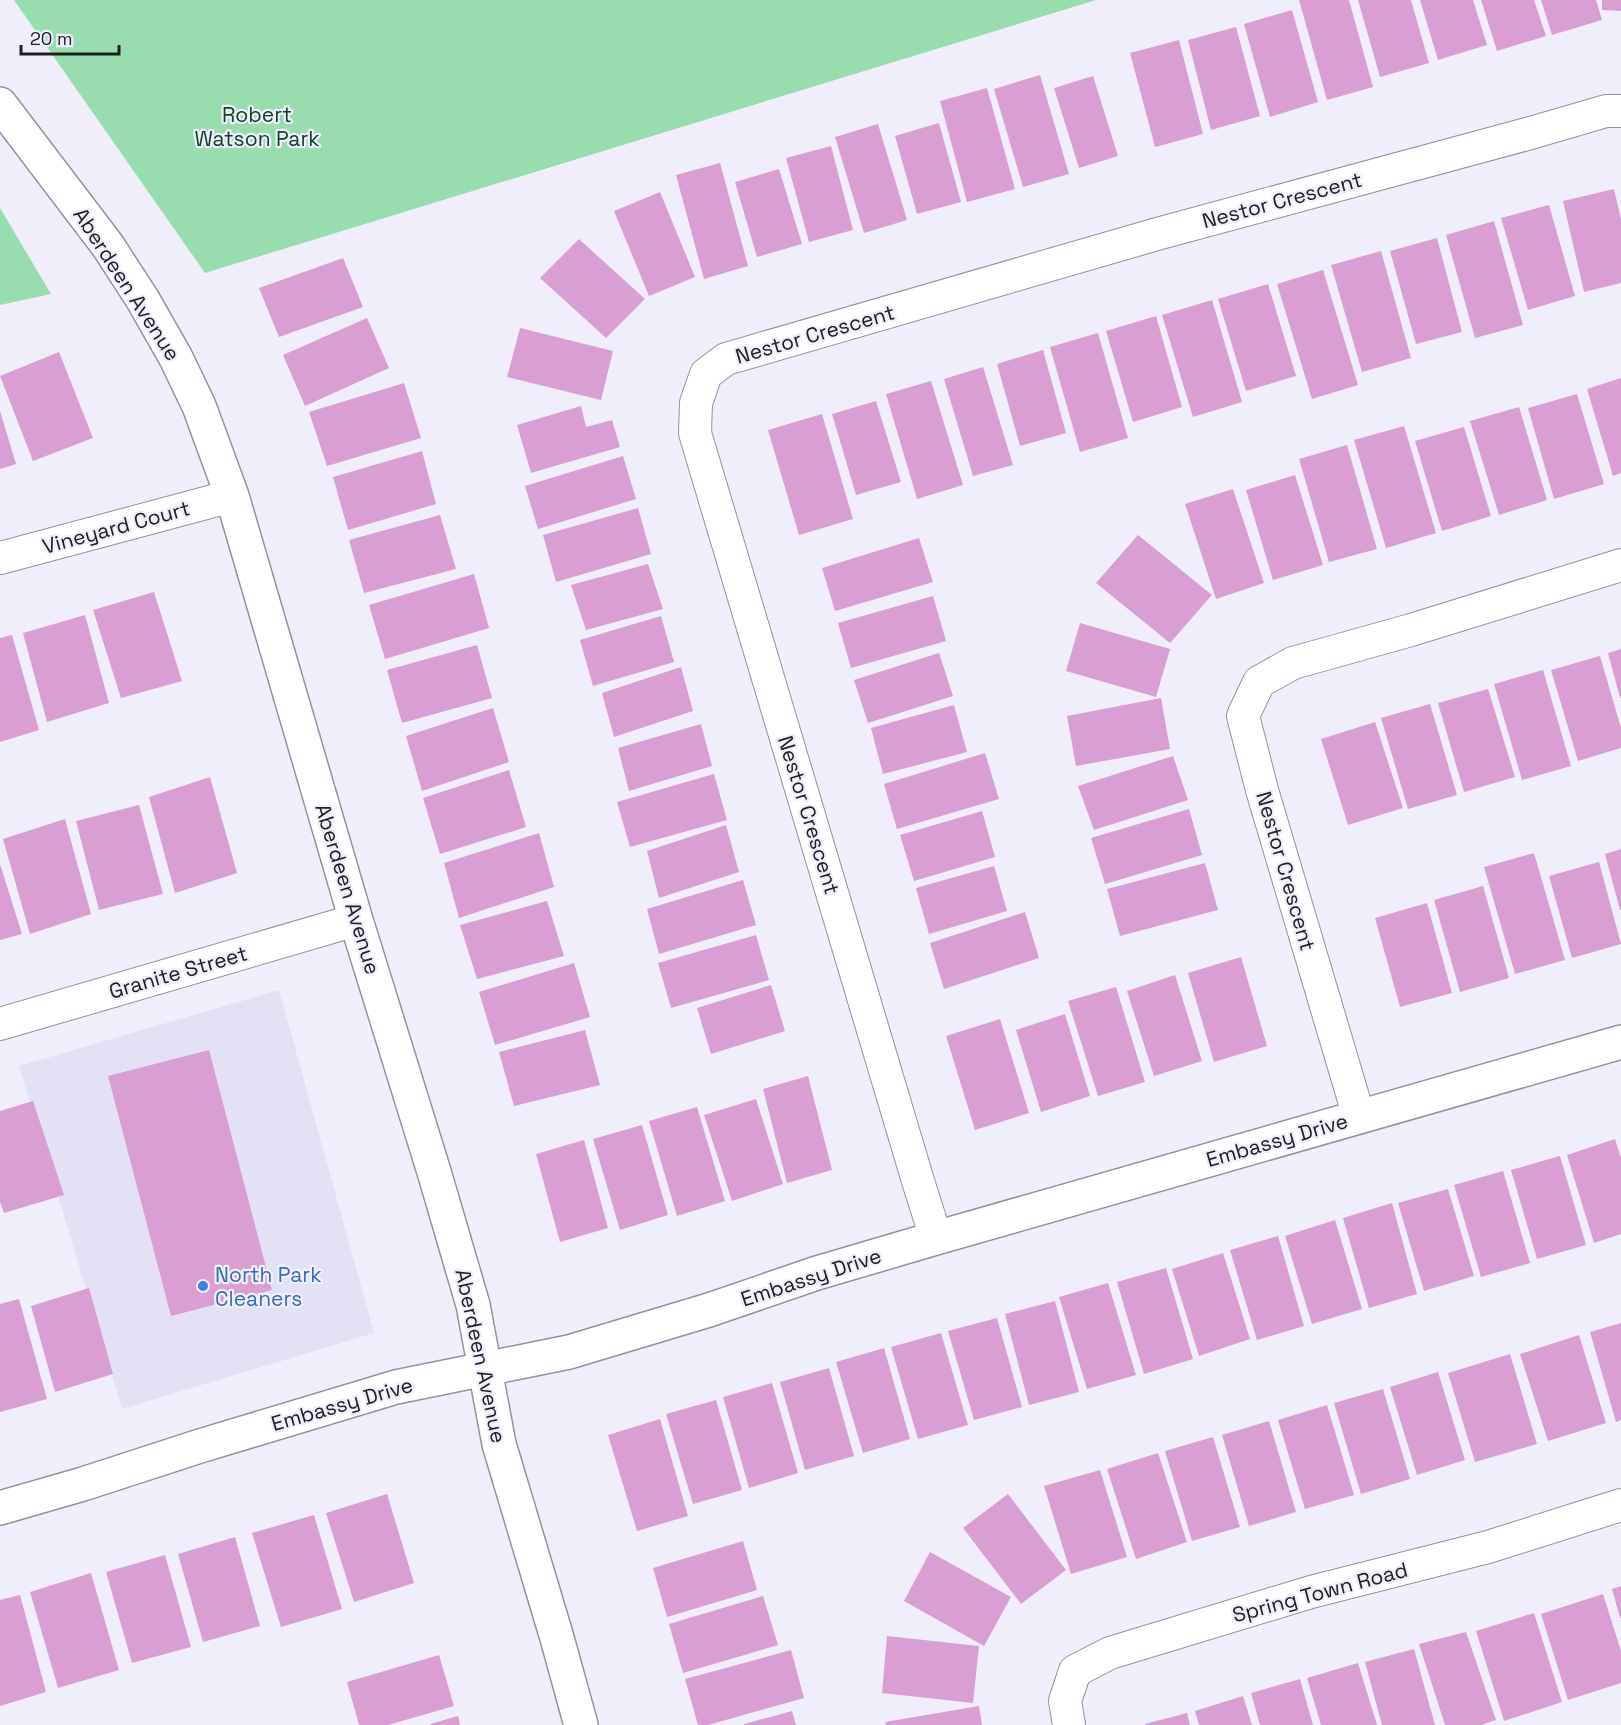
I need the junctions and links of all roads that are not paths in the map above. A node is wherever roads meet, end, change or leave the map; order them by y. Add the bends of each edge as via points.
1 (0, 104) edge
2 (1621, 111) edge
3 (232, 496) junction
4 (0, 558) edge
5 (1621, 565) edge
6 (356, 920) junction
7 (0, 1024) edge
8 (1621, 1042) edge
9 (1359, 1117) junction
10 (936, 1238) junction
11 (485, 1369) junction
12 (1621, 1505) edge
13 (0, 1508) edge
14 (581, 1725) edge
15 (1068, 1725) edge

1 - 3 street, Aberdeen Avenue via 101,237 143,300 199,406
2 - 10 street, Nestor Crescent via 1606,111 1157,234 726,359 706,374 696,403 695,433
3 - 4 street, Vineyard Court
3 - 6 street, Aberdeen Avenue
5 - 9 street, Nestor Crescent via 1293,663 1258,682 1243,716
6 - 7 street, Granite Street
6 - 11 street, Aberdeen Avenue via 473,1305
8 - 9 street, Embassy Drive
9 - 10 street, Embassy Drive
10 - 11 street, Embassy Drive via 570,1352
11 - 13 street, Embassy Drive via 396,1387
11 - 14 street, Aberdeen Avenue via 499,1444
12 - 15 street, Spring Town Road via 1488,1547 1311,1592 1110,1653 1075,1671 1065,1701

